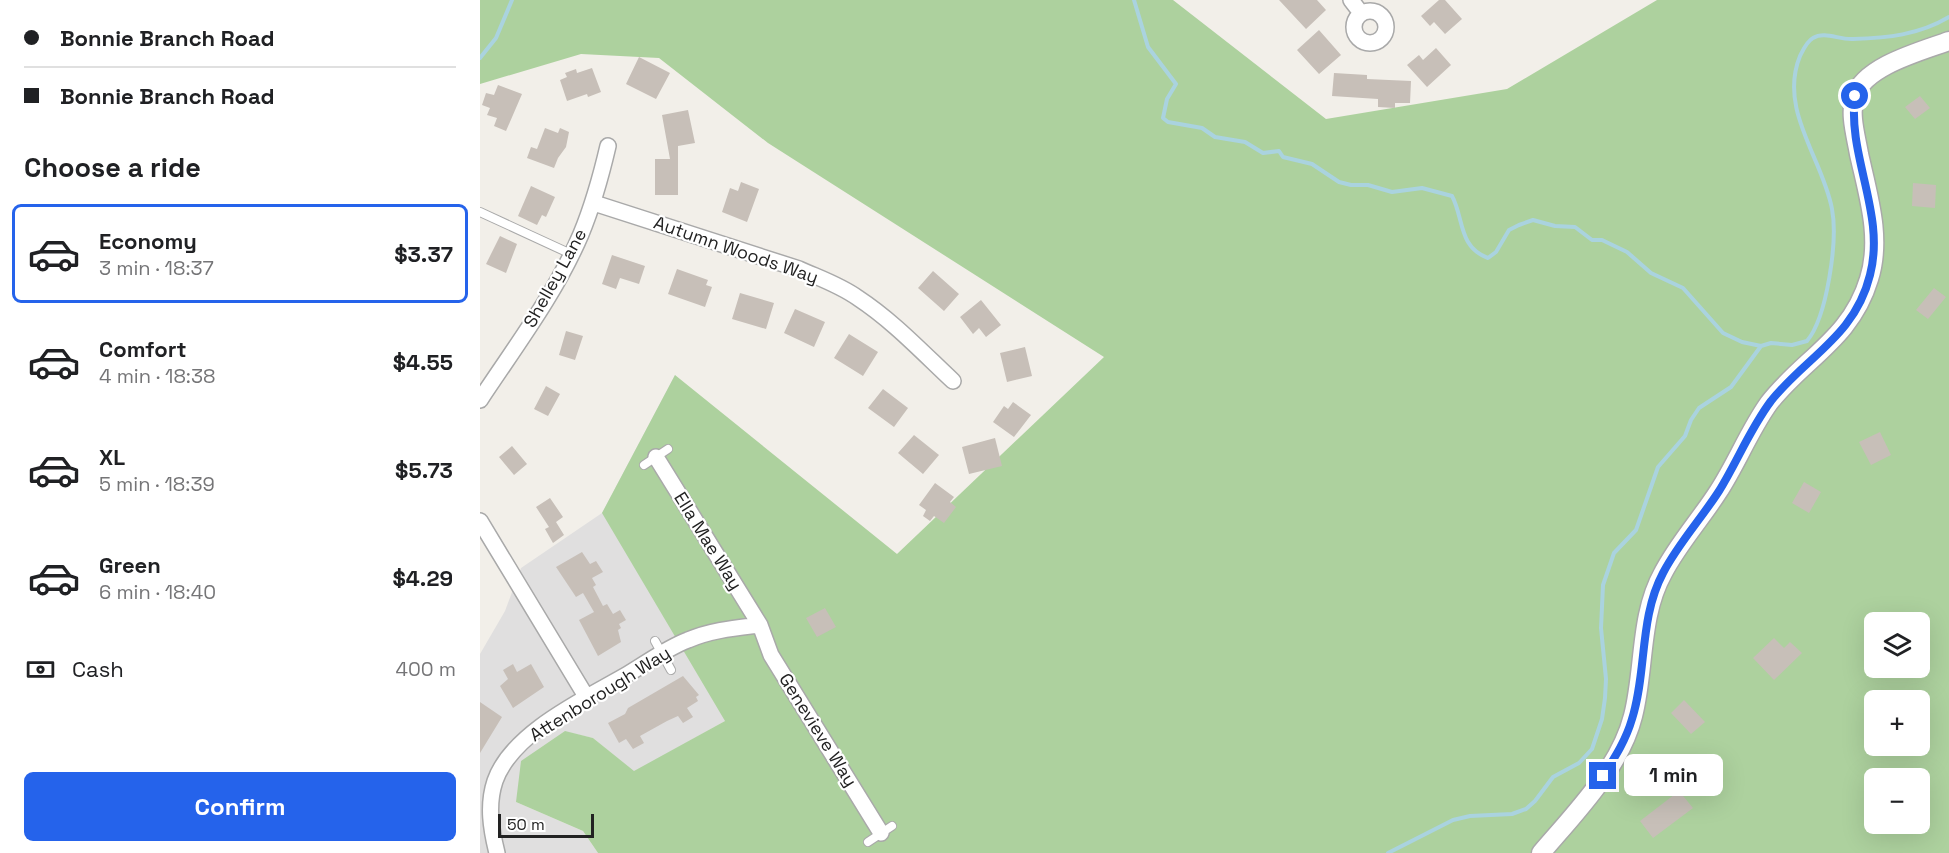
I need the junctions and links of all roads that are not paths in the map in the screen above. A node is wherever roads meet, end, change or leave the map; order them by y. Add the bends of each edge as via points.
1 (1351, 0) edge
2 (1361, 14) dead end
3 (1949, 40) edge
4 (608, 146) dead end
5 (594, 203) junction
6 (480, 212) edge
7 (571, 254) junction
8 (953, 381) dead end
9 (480, 400) edge
10 (656, 457) dead end
11 (480, 521) edge
12 (760, 625) junction
13 (658, 648) junction
14 (671, 670) dead end
15 (587, 698) junction
16 (881, 834) dead end
17 (497, 853) edge
18 (1541, 853) edge

1 - 2 street
3 - 18 street via 1870,75 1855,96 1855,133 1869,195 1874,241 1874,261 1862,298 1842,331 1769,404 1719,491 1661,575 1648,618 1638,693 1626,736 1603,776
4 - 5 street, Shelley Lane
5 - 7 street, Shelley Lane
5 - 8 street, Autumn Woods Way via 830,282 880,314
6 - 7 lane
7 - 9 street, Shelley Lane
10 - 12 street, Ella Mae Way
11 - 15 street
12 - 13 street, Attenborough Way via 710,632
12 - 16 street, Genevieve Way via 771,655
13 - 14 lane
13 - 15 street, Attenborough Way
15 - 17 street, Attenborough Way via 538,729 505,762 491,798

